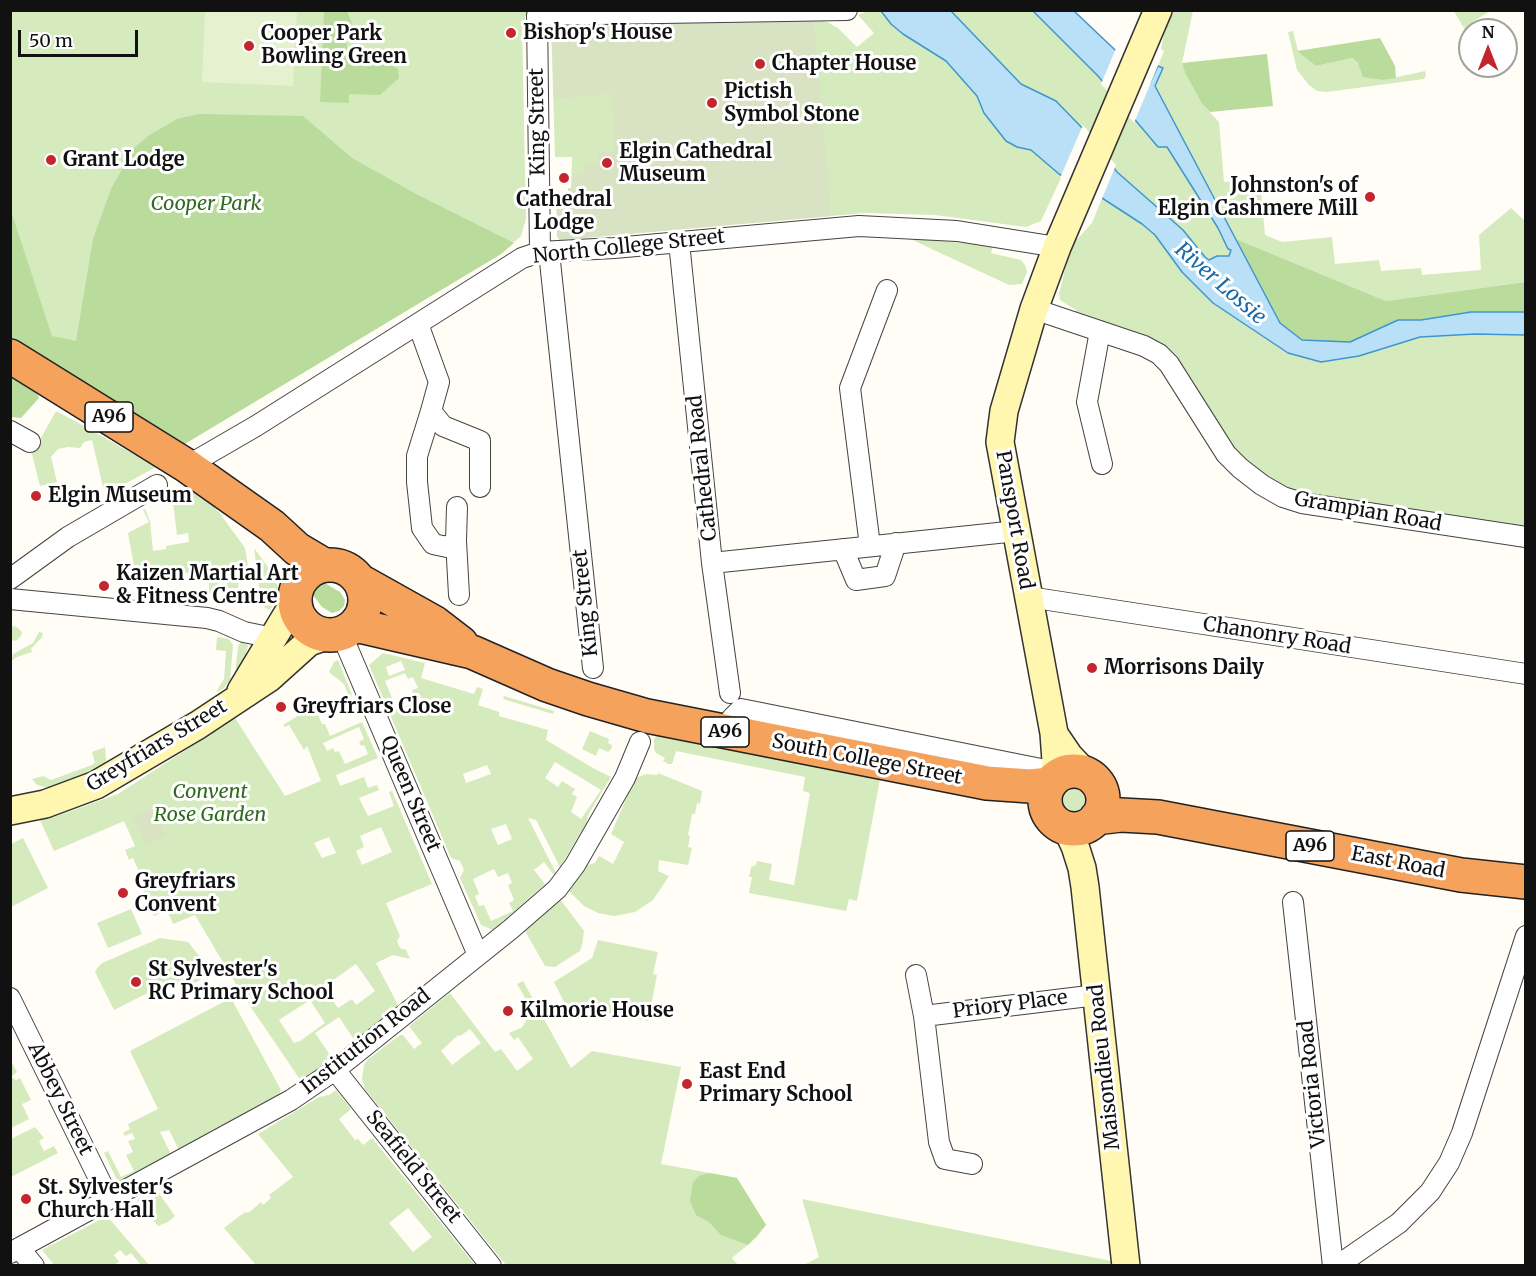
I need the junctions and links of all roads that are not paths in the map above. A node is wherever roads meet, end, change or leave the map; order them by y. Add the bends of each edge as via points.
1 (847, 10) edge
2 (1158, 10) edge
3 (679, 242) junction
4 (1057, 247) junction
5 (545, 252) junction
6 (887, 290) dead end
7 (1034, 309) junction
8 (418, 324) junction
9 (1100, 331) junction
10 (10, 356) edge
11 (431, 411) junction
12 (10, 431) edge
13 (30, 442) dead end
14 (1102, 464) dead end
15 (187, 466) junction
16 (157, 485) dead end
17 (480, 487) dead end
18 (233, 500) junction
19 (457, 507) dead end
20 (1017, 531) junction
21 (1526, 537) edge
22 (456, 541) junction
23 (896, 543) junction
24 (870, 546) junction
25 (843, 549) junction
26 (712, 562) junction
27 (324, 566) junction
28 (10, 579) edge
29 (360, 581) junction
30 (459, 595) dead end
31 (1029, 597) junction
32 (295, 598) junction
33 (14, 599) edge
34 (342, 631) junction
35 (273, 638) junction
36 (472, 652) junction
37 (593, 668) dead end
38 (1526, 674) edge
39 (730, 693) dead end
40 (235, 699) junction
41 (726, 733) junction
42 (640, 742) dead end
43 (1071, 798) junction
44 (10, 811) edge
45 (1461, 875) junction
46 (1526, 882) edge
47 (1526, 892) edge
48 (1293, 902) dead end
49 (1526, 936) edge
50 (478, 955) junction
51 (916, 975) dead end
52 (1097, 995) junction
53 (10, 998) edge
54 (924, 1016) junction
55 (335, 1070) junction
56 (972, 1164) dead end
57 (109, 1199) junction
58 (15, 1250) edge
59 (34, 1266) edge
60 (491, 1266) edge
61 (1126, 1266) edge
62 (1335, 1266) edge

1 - 5 street, King Street via 537,15
2 - 4 street, Pansport Road
3 - 4 street, North College Street via 859,226 957,231
3 - 5 street, North College Street
3 - 26 street, Cathedral Road
4 - 7 street, Pansport Road
5 - 8 street, North College Street via 522,258
5 - 37 street, King Street
6 - 24 street via 850,388
7 - 9 street, Grampian Road
7 - 20 street, Pansport Road via 1004,411 1000,442
8 - 11 street via 439,382
8 - 15 street, North College Street
9 - 14 street via 1087,402
9 - 21 street, Grampian Road via 1144,346 1164,359 1226,454 1239,468 1283,497
10 - 15 highway, A96
11 - 17 street via 443,426 480,441
11 - 22 street via 417,456 422,528 433,544 447,547
12 - 13 street
15 - 18 highway, A96
16 - 28 street via 68,537
18 - 27 highway, A96
18 - 32 highway, A96 via 280,564
19 - 22 street
20 - 23 street
20 - 31 street, Pansport Road
22 - 30 street
23 - 24 street
23 - 25 street via 885,576 856,580
24 - 25 street
25 - 26 street
26 - 39 street, Cathedral Road
27 - 29 highway via 344,568
27 - 32 highway via 306,574
29 - 34 highway via 364,609
29 - 36 highway, South College Street / A96 via 435,623
31 - 38 street, Chanonry Road
31 - 43 street, Pansport Road via 1054,733 1069,756
32 - 34 highway via 303,623 319,634
32 - 35 street, Greyfriars Street
33 - 35 street via 207,618
34 - 36 highway, South College Street / A96
34 - 40 street, Greyfriars Street via 309,642 269,678
34 - 50 street, Queen Street
35 - 40 street, Greyfriars Street
36 - 41 highway, South College Street / A96 via 588,699
40 - 44 street, Greyfriars Street via 96,785 45,804
41 - 43 highway, South College Street / A96 via 987,783 1029,786
41 - 43 street via 741,709 1041,769
42 - 50 street, Institution Road via 610,806 564,881
43 - 45 highway, East Road / A96 via 1121,815 1158,817
43 - 52 street, Maisondieu Road via 1084,844 1082,868
45 - 46 highway, A96
45 - 47 highway, A96
48 - 62 street, Victoria Road
49 - 62 street via 1449,1163 1430,1192 1399,1223
50 - 55 street, Institution Road
51 - 54 street, Priory Place
52 - 54 street, Priory Place
52 - 61 street, Maisondieu Road
53 - 57 street, Abbey Street
54 - 56 street, Priory Place via 939,1142 945,1159
55 - 57 street, Institution Road via 291,1100
55 - 60 street, Seafield Street
57 - 58 street, Institution Road
58 - 59 street

